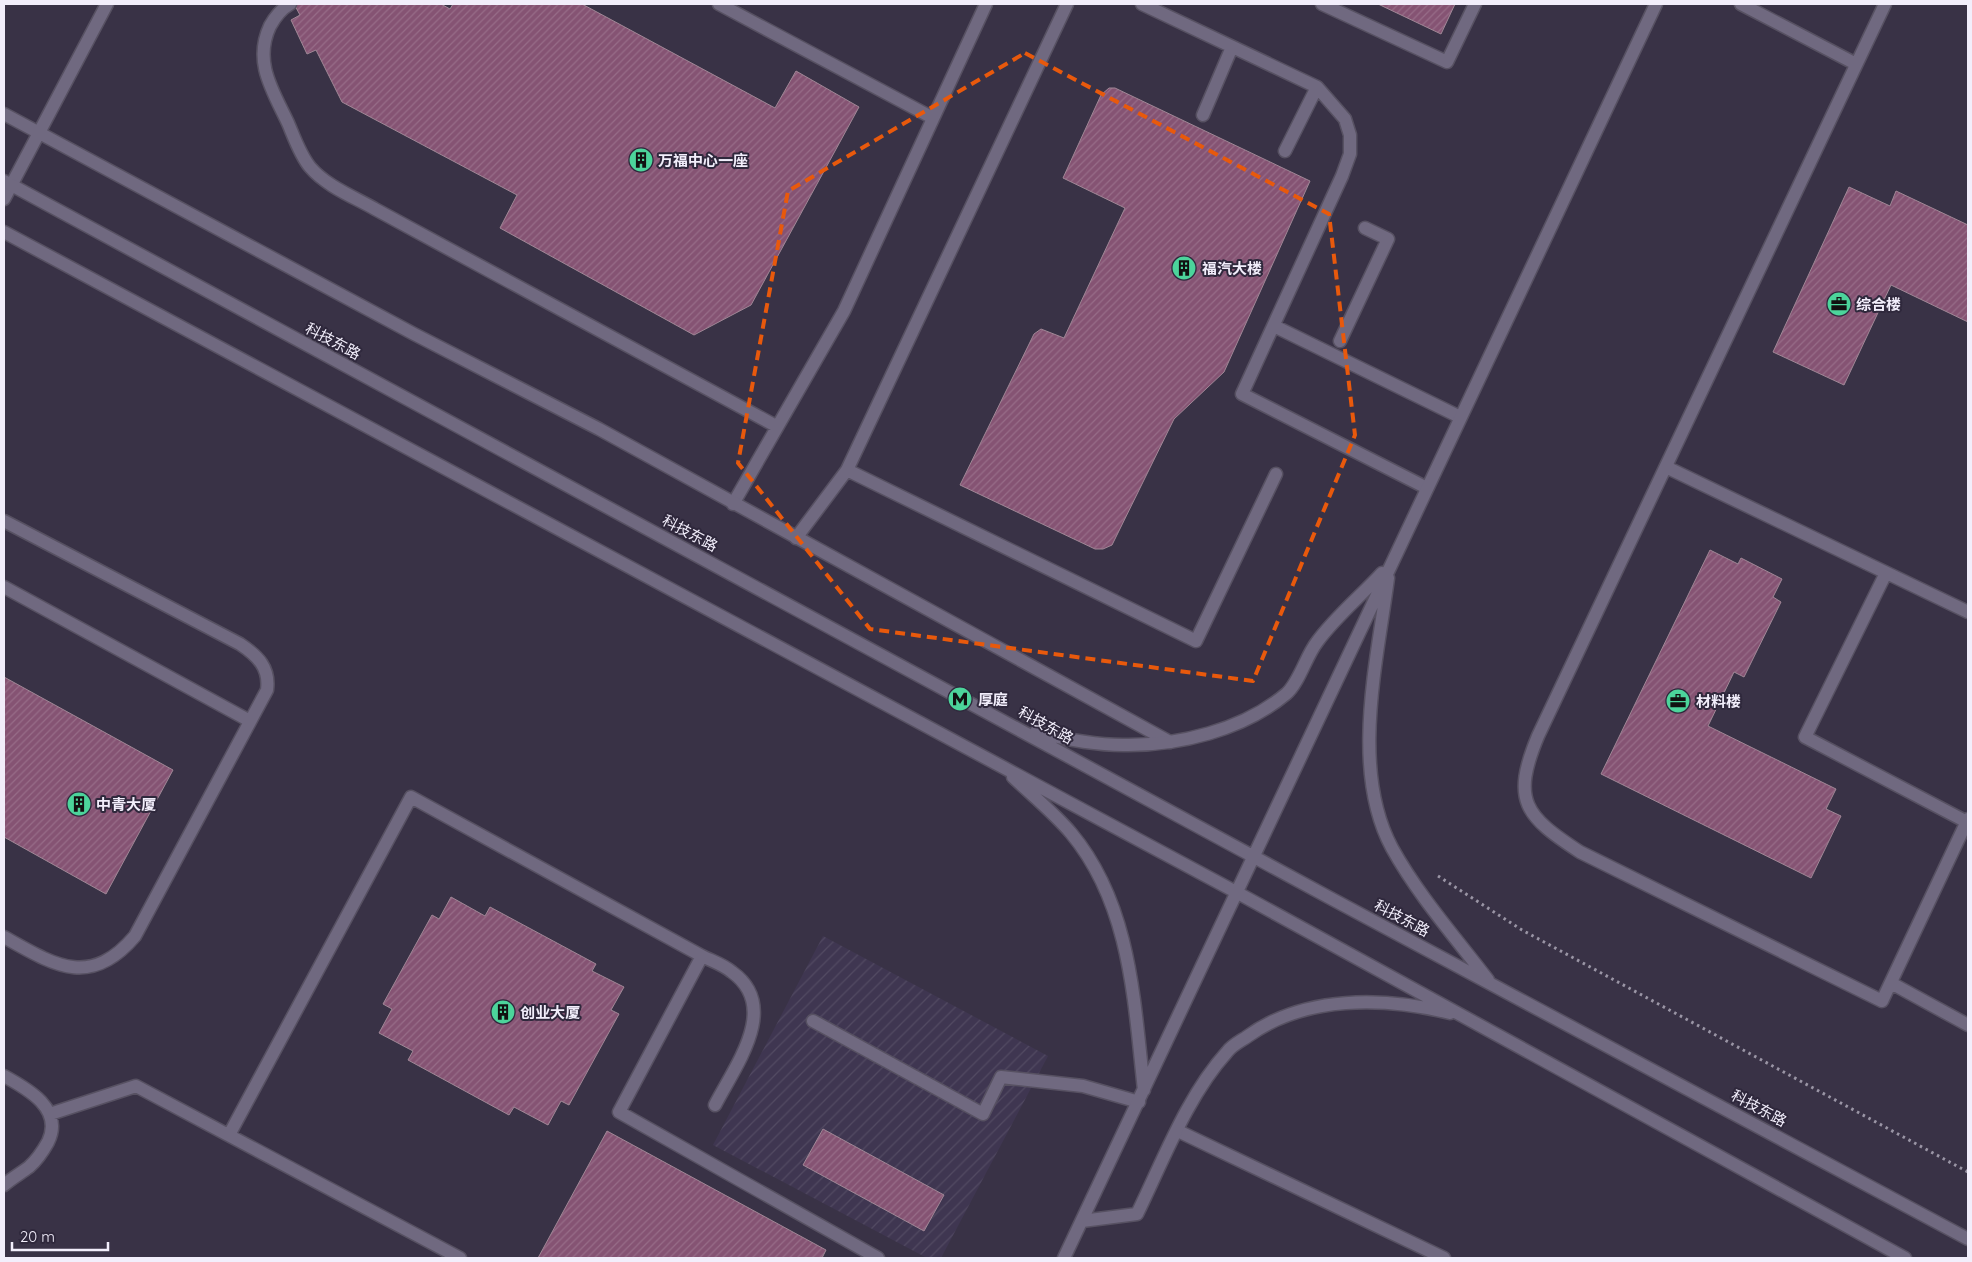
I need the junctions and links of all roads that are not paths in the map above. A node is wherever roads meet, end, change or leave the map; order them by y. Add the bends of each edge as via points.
1 (107, 4) edge
2 (290, 4) edge
3 (719, 4) edge
4 (986, 4) edge
5 (1067, 4) edge
6 (1142, 4) edge
7 (1322, 4) edge
8 (1475, 4) edge
9 (1656, 4) edge
10 (1741, 4) edge
11 (1885, 4) edge
12 (1232, 47) junction
13 (1856, 64) junction
14 (1317, 87) junction
15 (4, 114) edge
16 (1203, 115) dead end
17 (933, 118) junction
18 (39, 133) junction
19 (1285, 151) dead end
20 (8, 183) edge
21 (4, 199) edge
22 (1365, 228) dead end
23 (4, 232) edge
24 (1274, 326) junction
25 (1340, 341) dead end
26 (1460, 416) junction
27 (776, 426) junction
28 (1666, 467) junction
29 (847, 470) junction
30 (1276, 474) dead end
31 (1427, 488) junction
32 (733, 504) junction
33 (4, 521) edge
34 (796, 538) junction
35 (1389, 566) junction
36 (1886, 573) junction
37 (4, 587) edge
38 (1968, 612) edge
39 (250, 721) junction
40 (1020, 729) junction
41 (1170, 742) junction
42 (1002, 767) junction
43 (1968, 820) edge
44 (1252, 856) junction
45 (1236, 892) junction
46 (4, 937) edge
47 (702, 956) junction
48 (1891, 983) junction
49 (1492, 984) junction
50 (1466, 1017) junction
51 (814, 1021) dead end
52 (1968, 1025) edge
53 (4, 1076) edge
54 (1144, 1090) junction
55 (1139, 1102) junction
56 (715, 1105) dead end
57 (50, 1114) junction
58 (1178, 1131) junction
59 (229, 1135) junction
60 (4, 1185) edge
61 (1082, 1221) junction
62 (1968, 1239) edge
63 (460, 1258) edge
64 (878, 1258) edge
65 (1064, 1258) edge
66 (1444, 1258) edge
67 (1905, 1258) edge

1 - 18 main road
2 - 27 main road via 273,22 265,38 262,57 278,103 310,168 367,204
3 - 17 main road
4 - 17 main road
5 - 29 main road
6 - 12 main road
7 - 8 main road via 1447,62
9 - 26 main road
10 - 13 main road
11 - 13 main road
12 - 14 main road
12 - 16 main road
13 - 28 main road
14 - 19 main road
14 - 24 main road via 1345,119 1350,135 1350,154
15 - 18 main road
17 - 27 main road via 844,311
18 - 20 main road
18 - 32 main road via 599,429
20 - 21 main road
20 - 40 main road, 科技东路
22 - 25 main road via 1388,239
23 - 42 main road
24 - 26 main road
24 - 31 main road via 1242,394
26 - 31 main road
27 - 32 main road
28 - 36 main road
28 - 48 main road via 1526,765 1525,791 1531,813 1548,831 1580,852 1882,1001
29 - 30 main road via 1196,641
29 - 34 main road
31 - 35 main road
32 - 34 main road
33 - 39 main road via 232,639 254,654 263,664 268,679 267,690
34 - 41 main road
35 - 41 main road via 1317,642 1288,692 1260,712 1224,729
35 - 44 main road
35 - 49 main road via 1369,720 1370,769 1377,810 1391,846 1418,890
36 - 38 main road
36 - 43 main road via 1805,737
37 - 39 main road
39 - 46 main road via 135,936 122,950 98,964 71,967 51,963
40 - 41 main road via 1122,746
40 - 44 main road, 科技东路
42 - 45 main road
42 - 54 main road via 1071,833 1103,881 1122,933 1130,972
43 - 48 main road
44 - 45 main road
44 - 49 main road, 科技东路
45 - 50 main road
45 - 54 main road
47 - 56 main road via 733,972 753,997 754,1024 750,1038
47 - 59 main road via 411,797
47 - 64 main road via 619,1112
48 - 52 main road
49 - 62 main road, 科技东路
50 - 58 main road via 1416,1005 1371,1003 1323,1006 1284,1016 1258,1028 1228,1050 1201,1085
50 - 67 main road
51 - 55 main road via 983,1114 1001,1077 1083,1086
53 - 57 main road via 39,1098
54 - 55 main road
55 - 61 main road
57 - 59 main road via 136,1086
57 - 60 main road via 50,1138 43,1151
58 - 61 main road via 1137,1214
58 - 66 main road
59 - 63 main road
61 - 65 main road

